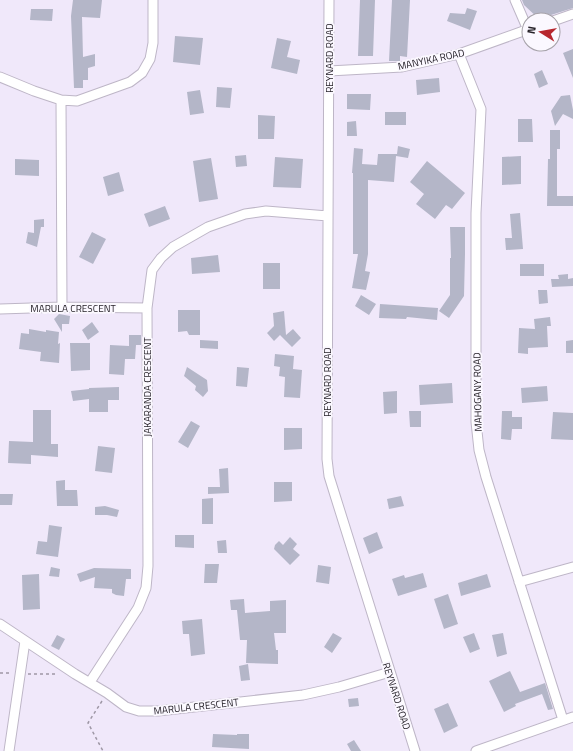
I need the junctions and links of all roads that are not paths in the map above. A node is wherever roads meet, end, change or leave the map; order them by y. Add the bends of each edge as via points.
1 (153, 0) edge
2 (329, 0) edge
3 (515, 0) edge
4 (521, 13) edge
5 (573, 14) edge
6 (561, 18) edge
7 (521, 33) edge
8 (459, 54) junction
9 (329, 71) junction
10 (0, 77) edge
11 (61, 100) junction
12 (328, 216) junction
13 (62, 307) junction
14 (147, 308) junction
15 (0, 309) edge
16 (573, 567) edge
17 (519, 582) junction
18 (0, 624) edge
19 (25, 641) junction
20 (390, 672) junction
21 (90, 682) junction
22 (573, 717) edge
23 (563, 720) junction
24 (9, 751) edge
25 (415, 751) edge
26 (476, 751) edge

1 - 11 street via 153,44 150,59 142,73 130,82 77,101
2 - 9 street, REYNARD ROAD
3 - 4 street
5 - 6 street
7 - 8 street, MANYIKA ROAD
8 - 9 street, MANYIKA ROAD via 402,67
8 - 17 street, MAHOGANY ROAD via 481,109 476,214 476,422 479,450
9 - 12 street, REYNARD ROAD
10 - 11 street
11 - 13 street
12 - 14 street, JAKARANDA CRESCENT via 266,211 245,214 208,227 173,247 160,258 152,270
12 - 20 street, REYNARD ROAD via 329,476
13 - 14 street, MARULA CRESCENT
13 - 15 street, MARULA CRESCENT
14 - 21 street, JAKARANDA CRESCENT via 146,588 138,608
16 - 17 street
17 - 23 street, MAHOGANY ROAD
18 - 19 street, MARULA CRESCENT
19 - 21 street, MARULA CRESCENT
19 - 24 street
20 - 21 street, MARULA CRESCENT via 303,695 158,711 139,711 126,707
20 - 25 street, REYNARD ROAD
22 - 23 street
23 - 26 street

